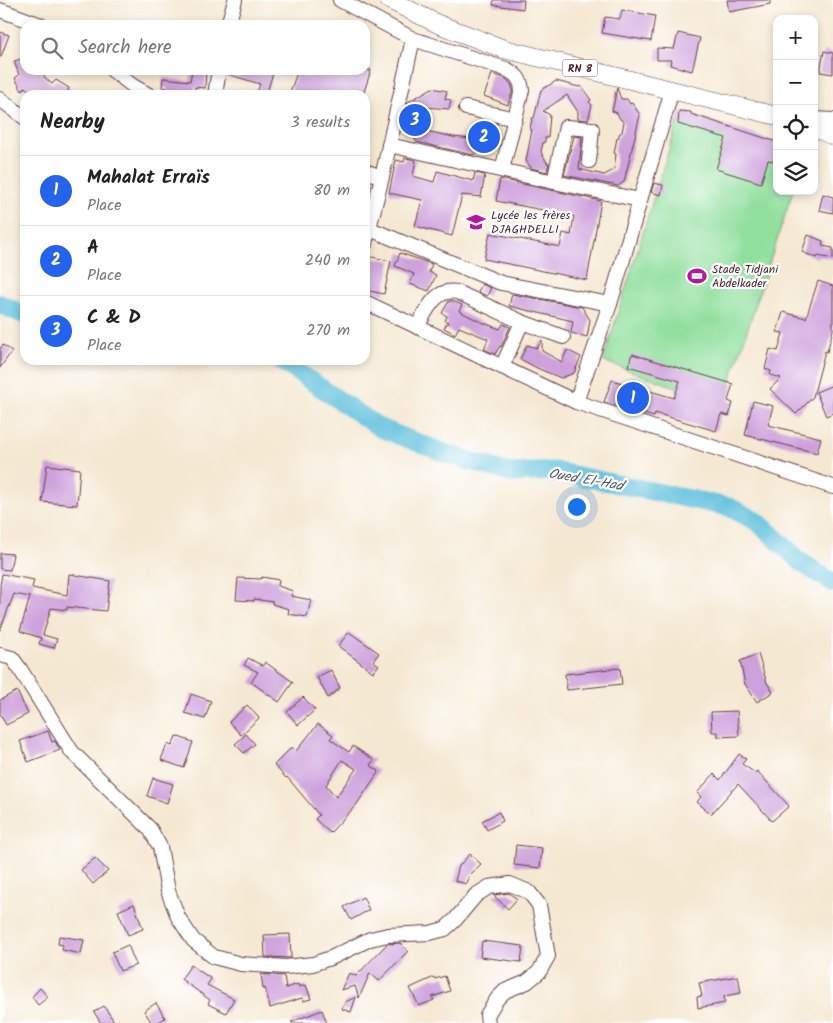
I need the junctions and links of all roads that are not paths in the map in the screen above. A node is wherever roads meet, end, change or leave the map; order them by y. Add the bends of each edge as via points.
1 (235, 0) edge
2 (340, 0) edge
3 (389, 0) edge
4 (0, 10) edge
5 (27, 20) edge
6 (229, 20) edge
7 (413, 38) junction
8 (119, 75) edge
9 (218, 75) edge
10 (140, 90) edge
11 (216, 90) edge
12 (672, 90) junction
13 (0, 99) edge
14 (466, 108) dead end
15 (20, 114) edge
16 (773, 115) edge
17 (515, 119) junction
18 (818, 119) edge
19 (833, 120) edge
20 (818, 129) edge
21 (833, 136) edge
22 (389, 145) junction
23 (589, 161) dead end
24 (502, 170) junction
25 (370, 173) edge
26 (382, 177) junction
27 (554, 182) junction
28 (640, 200) junction
29 (370, 229) joint
30 (370, 304) edge
31 (610, 304) junction
32 (522, 322) junction
33 (417, 326) junction
34 (563, 337) dead end
35 (502, 367) junction
36 (576, 402) junction
37 (833, 487) edge
38 (0, 655) edge
39 (488, 1023) edge

1 - 6 street
2 - 7 street
3 - 12 main road, RN 8 via 438,24 504,49
4 - 5 street
7 - 17 street via 516,75 522,90
7 - 22 street
8 - 10 street
9 - 11 street
12 - 16 main road, RN 8
12 - 28 street
13 - 15 street
14 - 17 street
17 - 24 street
18 - 19 street
20 - 21 main road
22 - 24 street
22 - 26 street
23 - 27 street via 592,129 566,127
24 - 27 street
25 - 26 street
26 - 29 street
27 - 28 street
28 - 31 street
29 - 31 street via 501,283
30 - 33 street
31 - 36 street
32 - 33 street via 452,291 436,297
32 - 34 street
32 - 35 street
33 - 35 street
35 - 36 street
36 - 37 street
38 - 39 street via 12,658 72,752 150,828 160,846 168,891 178,917 193,940 214,957 250,965 286,967 314,964 370,938 445,929 476,895 489,887 510,884 529,892 539,905 548,956 539,972 497,999 487,1015

